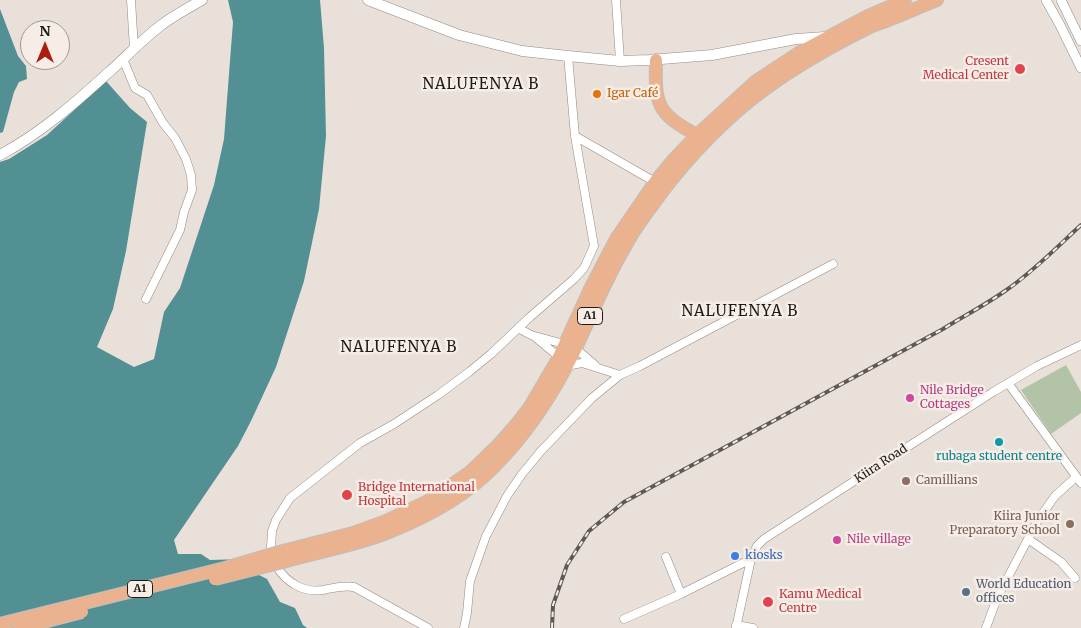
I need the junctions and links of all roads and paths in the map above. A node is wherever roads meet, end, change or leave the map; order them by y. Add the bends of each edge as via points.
1 (131, 0) edge
2 (202, 0) edge
3 (368, 0) edge
4 (616, 0) edge
5 (905, 0) edge
6 (937, 0) edge
7 (1046, 0) edge
8 (1061, 0) edge
9 (825, 37) junction
10 (1081, 41) edge
11 (134, 49) junction
12 (568, 56) junction
13 (123, 59) junction
14 (620, 60) junction
15 (656, 60) junction
16 (1081, 68) edge
17 (697, 135) junction
18 (575, 136) junction
19 (0, 155) edge
20 (655, 182) junction
21 (833, 264) dead end
22 (146, 299) dead end
23 (518, 328) junction
24 (531, 335) junction
25 (1081, 345) edge
26 (570, 346) junction
27 (563, 361) junction
28 (600, 369) junction
29 (620, 375) junction
30 (1008, 383) junction
31 (1078, 480) edge
32 (1028, 539) junction
33 (278, 557) junction
34 (666, 557) dead end
35 (751, 559) junction
36 (1076, 578) dead end
37 (681, 594) junction
38 (624, 619) dead end
39 (0, 624) edge
40 (736, 626) edge
41 (20, 628) edge
42 (428, 628) edge
43 (464, 628) edge
44 (753, 628) edge
45 (986, 628) edge

1 - 11 street
2 - 11 main road via 159,27
3 - 12 main road via 459,35 522,51
4 - 14 street
5 - 9 highway, A1
6 - 26 highway, A1 via 873,26 788,73 740,109 706,141 664,189 625,245
7 - 16 street
8 - 10 street
9 - 15 main road via 796,39 712,55
9 - 17 highway, A1 via 756,81
11 - 13 main road
12 - 14 main road
12 - 18 street
13 - 19 main road via 48,124
13 - 22 street via 135,88 147,95 175,138 191,175 192,190 180,230
14 - 15 main road
15 - 17 highway via 659,103 668,116
17 - 20 highway, A1
18 - 20 street
18 - 23 street via 594,246 584,268 574,279
20 - 26 highway, A1 via 616,239 590,289
21 - 29 street
23 - 24 street
23 - 33 street via 438,395 360,443 290,498 272,531
24 - 26 street
24 - 27 street
25 - 30 street, Kiira Road
26 - 27 highway, A1
26 - 28 street
27 - 28 street
27 - 33 highway, A1 via 538,415 494,468 453,500 370,539
28 - 29 street
29 - 43 street via 592,398 541,451 507,496 486,536 470,581
30 - 31 street
30 - 35 street, Kiira Road via 764,539
31 - 32 street via 1055,496
32 - 36 street via 1061,562
32 - 45 street via 997,598
33 - 39 highway, A1, bridge
33 - 41 highway, A1, bridge
33 - 42 street via 282,575 299,587 323,590 354,586
34 - 37 street
35 - 37 street
35 - 40 street, Kiira Road
37 - 38 street
40 - 44 street

